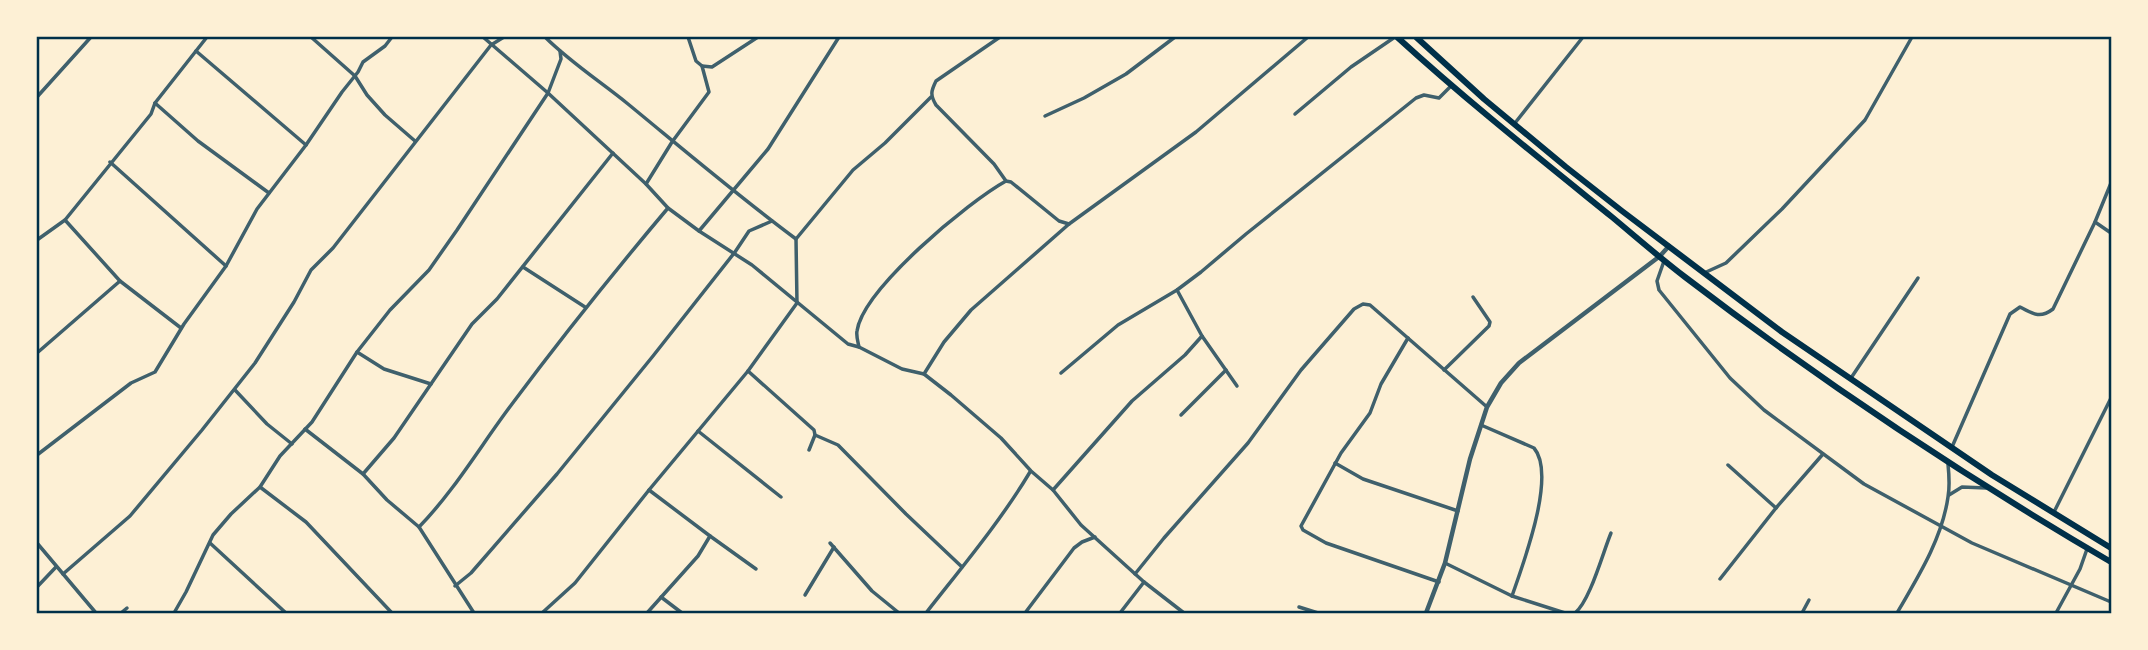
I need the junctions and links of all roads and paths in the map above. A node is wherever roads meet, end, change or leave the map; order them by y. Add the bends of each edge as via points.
1 (91, 37) edge
2 (207, 37) edge
3 (311, 37) edge
4 (392, 37) edge
5 (483, 37) edge
6 (504, 37) edge
7 (545, 37) edge
8 (688, 37) edge
9 (758, 37) edge
10 (839, 37) edge
11 (1000, 37) edge
12 (1175, 37) edge
13 (1308, 37) edge
14 (1396, 37) edge
15 (1416, 37) edge
16 (1583, 37) edge
17 (1912, 37) edge
18 (491, 45) junction
19 (196, 51) junction
20 (560, 51) junction
21 (702, 66) junction
22 (355, 76) junction
23 (1451, 86) junction
24 (548, 93) junction
25 (37, 97) edge
26 (931, 97) junction
27 (1484, 99) junction
28 (155, 103) junction
29 (1475, 106) junction
30 (1295, 114) dead end
31 (1045, 116) dead end
32 (1515, 123) junction
33 (415, 142) junction
34 (672, 142) junction
35 (306, 145) junction
36 (613, 153) junction
37 (110, 162) junction
38 (1006, 181) junction
39 (2111, 183) edge
40 (646, 184) junction
41 (732, 192) junction
42 (269, 193) junction
43 (668, 208) junction
44 (65, 220) junction
45 (772, 221) junction
46 (2095, 222) junction
47 (1069, 224) junction
48 (699, 231) junction
49 (2111, 233) edge
50 (796, 239) junction
51 (37, 240) edge
52 (1669, 246) junction
53 (735, 252) junction
54 (1662, 258) junction
55 (226, 266) junction
56 (523, 267) junction
57 (1704, 273) junction
58 (1918, 278) dead end
59 (120, 281) junction
60 (1177, 290) junction
61 (1474, 297) dead end
62 (797, 303) junction
63 (585, 307) junction
64 (182, 328) junction
65 (1202, 336) junction
66 (1408, 338) junction
67 (859, 347) junction
68 (357, 352) junction
69 (37, 353) edge
70 (1226, 370) junction
71 (1444, 370) junction
72 (748, 371) junction
73 (1060, 373) dead end
74 (924, 374) junction
75 (1851, 378) junction
76 (431, 384) junction
77 (1237, 386) dead end
78 (234, 389) junction
79 (2111, 398) edge
80 (1487, 407) junction
81 (1181, 415) dead end
82 (1481, 425) junction
83 (305, 429) junction
84 (698, 431) junction
85 (815, 435) junction
86 (292, 444) junction
87 (1952, 447) junction
88 (809, 450) dead end
89 (1823, 454) junction
90 (37, 455) edge
91 (1948, 461) junction
92 (1335, 463) junction
93 (1728, 465) dead end
94 (1031, 471) junction
95 (363, 474) junction
96 (260, 486) junction
97 (1990, 488) junction
98 (649, 490) junction
99 (1054, 490) junction
100 (1949, 495) junction
101 (781, 497) dead end
102 (1776, 508) junction
103 (1458, 511) junction
104 (2054, 512) junction
105 (1941, 526) junction
106 (419, 527) junction
107 (1611, 533) dead end
108 (710, 536) junction
109 (1095, 537) junction
110 (37, 543) edge
111 (210, 543) junction
112 (830, 543) dead end
113 (834, 547) junction
114 (2087, 548) junction
115 (2111, 548) edge
116 (2111, 562) edge
117 (1445, 564) junction
118 (962, 567) junction
119 (56, 568) junction
120 (756, 569) dead end
121 (63, 574) junction
122 (1135, 574) junction
123 (1720, 579) dead end
124 (1144, 582) junction
125 (1439, 582) junction
126 (2071, 585) junction
127 (455, 586) junction
128 (37, 587) edge
129 (805, 595) dead end
130 (1512, 596) junction
131 (661, 597) junction
132 (1809, 600) dead end
133 (2111, 602) edge
134 (1299, 607) dead end
135 (127, 608) dead end
136 (96, 613) edge
137 (121, 613) edge
138 (175, 613) edge
139 (286, 613) edge
140 (393, 613) edge
141 (474, 613) edge
142 (542, 613) edge
143 (646, 613) edge
144 (682, 613) edge
145 (899, 613) edge
146 (926, 613) edge
147 (1025, 613) edge
148 (1120, 613) edge
149 (1184, 613) edge
150 (1318, 613) edge
151 (1426, 613) edge
152 (1565, 613) edge
153 (1575, 613) edge
154 (1802, 613) edge
155 (1897, 613) edge
156 (2056, 613) edge

1 - 25 street
2 - 19 street
3 - 22 street
4 - 22 street via 363,62
5 - 18 street
6 - 18 street
7 - 20 street
8 - 21 street
9 - 21 street via 712,67
10 - 41 street via 768,149
11 - 26 street via 936,81
12 - 31 street via 1126,74
13 - 47 street via 1196,132
14 - 23 highway
14 - 30 street
15 - 27 highway
16 - 32 street
17 - 57 street via 1865,120 1726,263
18 - 24 street
18 - 33 street
19 - 28 street
19 - 35 street
20 - 24 street
20 - 34 street
21 - 34 street via 709,92
22 - 33 street via 367,95
22 - 35 street
23 - 29 highway
23 - 60 street via 1439,98 1416,98
24 - 36 street
24 - 68 street via 429,270
26 - 38 street
26 - 50 street via 853,170
27 - 29 highway
27 - 32 highway
28 - 37 street
28 - 42 street
29 - 54 highway
32 - 52 highway
33 - 78 street via 311,270 255,363
34 - 40 street
34 - 41 street
35 - 42 street
36 - 40 street
36 - 56 street
37 - 44 street
37 - 55 street
38 - 47 street
38 - 67 street via 956,216 891,275 857,328
39 - 46 street
40 - 43 street
41 - 45 street
41 - 48 street
42 - 55 street
43 - 48 street
43 - 63 street
44 - 51 street
44 - 59 street
45 - 50 street
45 - 53 street via 748,231
46 - 49 street
46 - 87 street via 2053,309 2038,316 2020,307 2010,314
47 - 74 street via 971,310
48 - 53 street
50 - 62 street
52 - 54 street
52 - 57 highway
53 - 62 street
53 - 127 street via 557,474
54 - 80 street via 1519,363
54 - 89 street via 1659,290 1730,378
54 - 91 highway via 1853,399
55 - 64 street
56 - 63 street
56 - 76 street via 472,324
57 - 75 highway
58 - 75 street
59 - 64 street
59 - 69 street
60 - 65 street
60 - 73 street via 1118,325
61 - 71 street via 1489,326
62 - 67 street via 848,344
62 - 72 street
63 - 106 street
64 - 90 street via 155,372 131,383
65 - 70 street
65 - 99 street via 1132,401
66 - 71 street
66 - 92 street via 1370,412
66 - 122 street via 1370,305 1354,309 1301,370 1248,443
67 - 74 street via 902,369
68 - 76 street via 384,369
68 - 83 street
70 - 77 street
70 - 81 street
71 - 80 street
72 - 84 street
72 - 85 street
74 - 94 street via 1002,438
75 - 87 highway
76 - 95 street
78 - 86 street
78 - 121 street via 130,516
79 - 104 street
80 - 82 street
82 - 103 street
82 - 130 street via 1534,447 1541,466 1541,500
83 - 86 street
83 - 95 street
84 - 98 street
84 - 101 street
85 - 88 street
85 - 118 street via 838,445
86 - 96 street
87 - 104 highway
89 - 102 street
89 - 105 street via 1864,484
91 - 97 highway
91 - 100 street
92 - 103 street via 1363,480
92 - 125 street via 1302,523 1303,530 1326,543
93 - 102 street
94 - 99 street
94 - 118 street
95 - 106 street
96 - 111 street via 231,513
96 - 140 street via 306,522
97 - 100 street via 1962,487
97 - 114 highway
98 - 108 street
98 - 142 street via 575,583
99 - 109 street
100 - 105 street
102 - 123 street
103 - 117 street
104 - 115 highway
105 - 126 street
105 - 155 street
106 - 127 street
107 - 153 street via 1586,598
108 - 120 street
108 - 131 street
109 - 122 street
109 - 147 street via 1074,548
110 - 119 street
111 - 138 street
111 - 139 street
112 - 113 street
113 - 129 street
113 - 145 street via 872,592
114 - 116 highway
114 - 126 street
117 - 125 street
117 - 130 street
118 - 146 street
119 - 121 street
119 - 128 street
121 - 136 street
122 - 124 street
124 - 148 street
124 - 149 street
125 - 151 street
126 - 133 street
126 - 156 street
127 - 141 street
130 - 152 street
131 - 143 street
131 - 144 street
132 - 154 street
134 - 150 street
135 - 137 street

